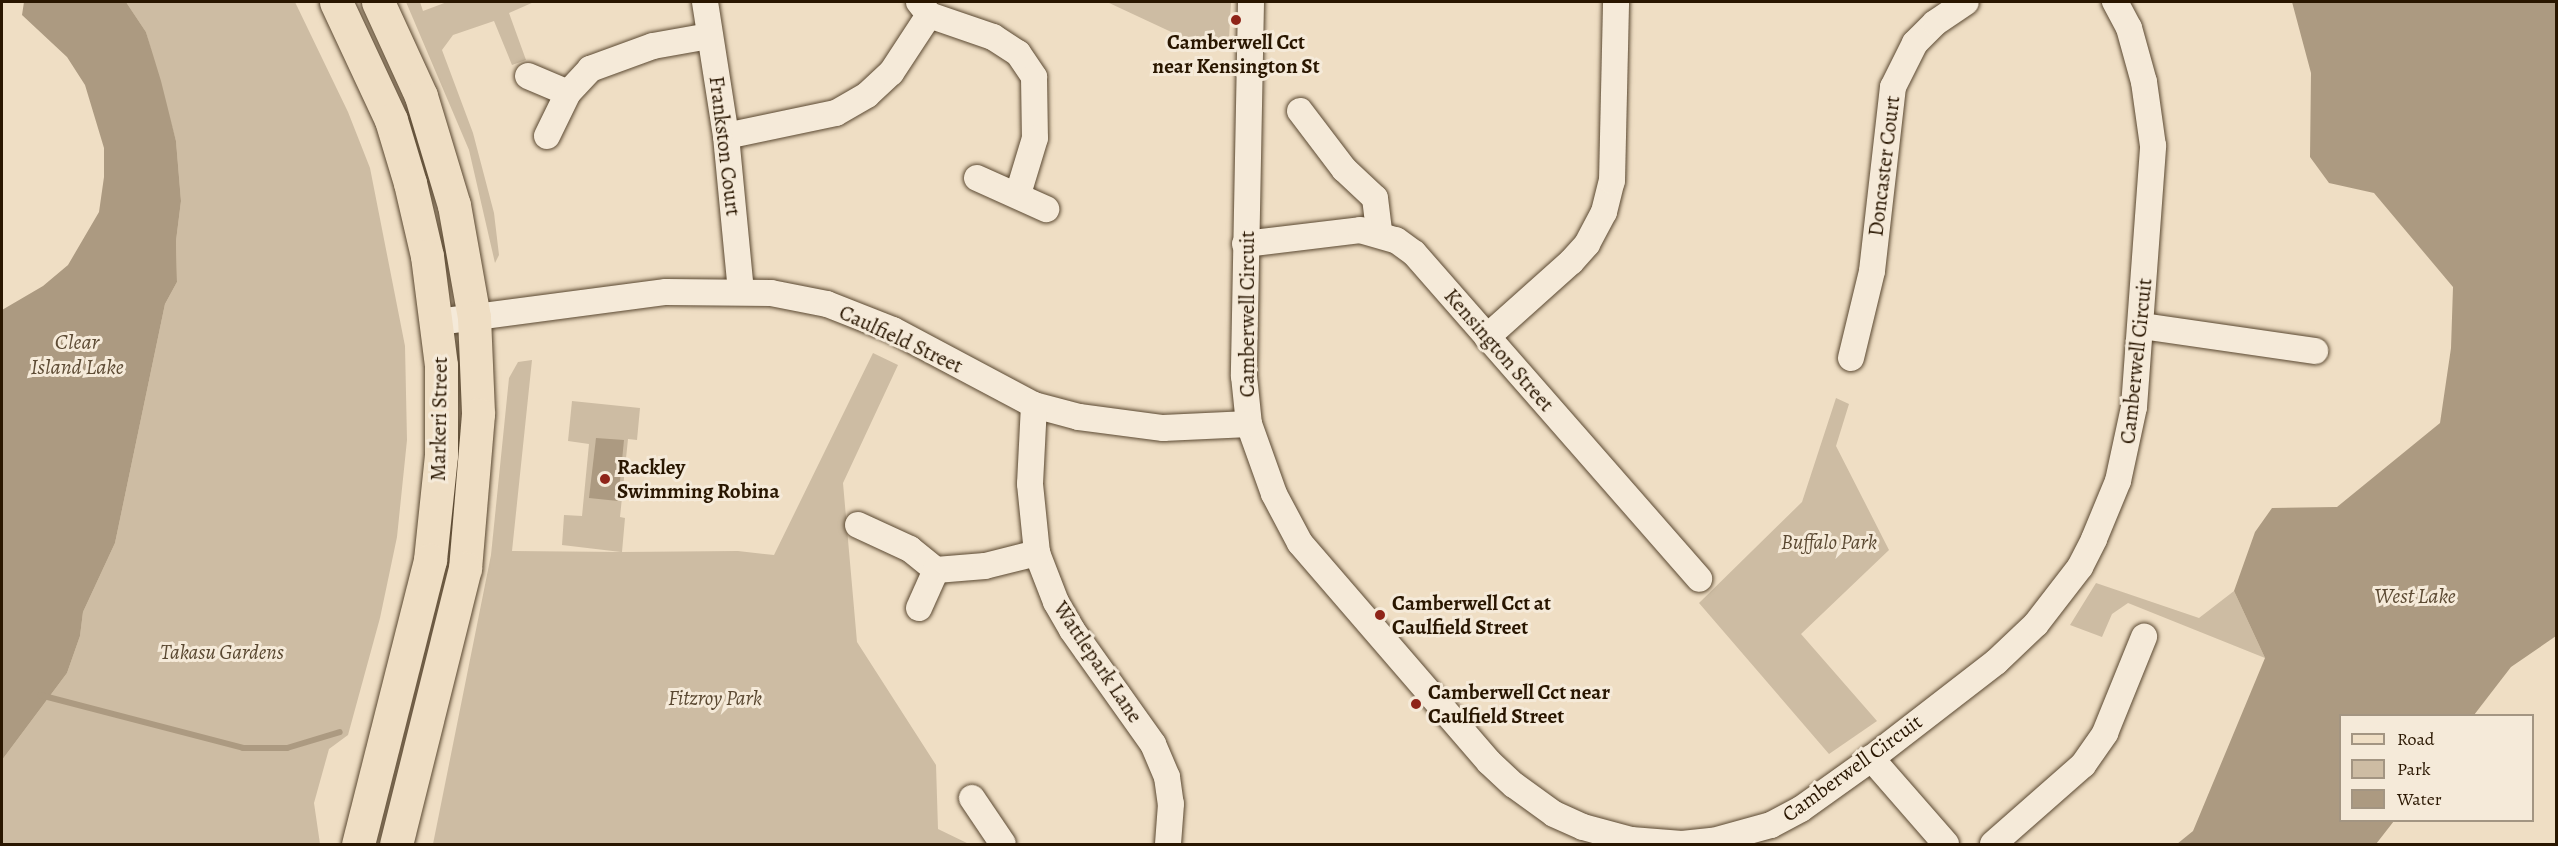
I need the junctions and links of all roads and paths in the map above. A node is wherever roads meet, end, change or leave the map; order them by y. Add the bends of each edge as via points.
1 (336, 2) edge
2 (378, 2) edge
3 (705, 2) edge
4 (1251, 2) edge
5 (1616, 2) edge
6 (1965, 2) edge
7 (2115, 2) edge
8 (924, 8) edge
9 (709, 36) junction
10 (528, 76) dead end
11 (568, 93) junction
12 (1300, 111) dead end
13 (548, 136) dead end
14 (726, 136) junction
15 (977, 178) dead end
16 (1018, 194) junction
17 (1046, 209) dead end
18 (1379, 233) junction
19 (1245, 244) junction
20 (741, 291) junction
21 (474, 317) junction
22 (438, 322) junction
23 (2142, 326) junction
24 (1487, 337) junction
25 (2315, 351) dead end
26 (1851, 358) dead end
27 (1034, 405) junction
28 (1249, 424) junction
29 (858, 525) dead end
30 (1037, 553) junction
31 (936, 570) junction
32 (1699, 579) dead end
33 (919, 609) dead end
34 (2144, 637) dead end
35 (1871, 758) junction
36 (972, 798) dead end
37 (358, 844) edge
38 (396, 844) edge
39 (1003, 844) edge
40 (1168, 844) edge
41 (1946, 844) edge
42 (1993, 844) edge

1 - 22 main road, Markeri Street via 391,120 425,246
2 - 21 main road, Markeri Street via 421,96 439,147
3 - 9 street, Frankston Court
4 - 19 street, Camberwell Circuit
5 - 24 street via 1612,181 1604,212 1587,244 1571,262
6 - 26 street, Doncaster Court via 1935,22 1915,43 1893,87 1872,270
7 - 23 street, Camberwell Circuit via 2129,28 2144,82 2153,146
8 - 14 street via 891,73 867,95 836,113
8 - 16 street via 993,36 1018,53 1034,77 1035,138
9 - 11 street via 652,46 590,69
9 - 14 street, Frankston Court
10 - 11 street
11 - 13 street
12 - 18 street via 1344,169 1375,198
14 - 20 street, Frankston Court
15 - 16 street
16 - 17 street
18 - 19 street, Kensington Street via 1339,231
18 - 24 street, Kensington Street via 1414,253
19 - 28 street, Camberwell Circuit via 1244,376
20 - 21 street, Caulfield Street via 666,292
20 - 27 street, Caulfield Street via 826,304 893,330
21 - 22 street, Caulfield Street
21 - 38 main road, Markeri Street via 477,453 465,568
22 - 37 main road, Markeri Street via 441,454 430,560
23 - 25 street
23 - 35 street, Camberwell Circuit via 2124,461 2108,510 2080,567 2037,624
24 - 32 street, Kensington Street
27 - 28 street, Caulfield Street via 1079,417 1163,428
27 - 30 street, Wattlepark Lane via 1030,484
28 - 35 street, Camberwell Circuit via 1274,494 1300,543 1489,762 1554,814 1630,840 1682,844 1713,841 1771,825 1801,809
29 - 31 street via 910,549
30 - 31 street via 985,566
30 - 40 street, Wattlepark Lane via 1072,630 1153,744 1167,777 1171,804
31 - 33 street
34 - 42 street via 2105,733 2083,765
35 - 41 street
36 - 39 street

